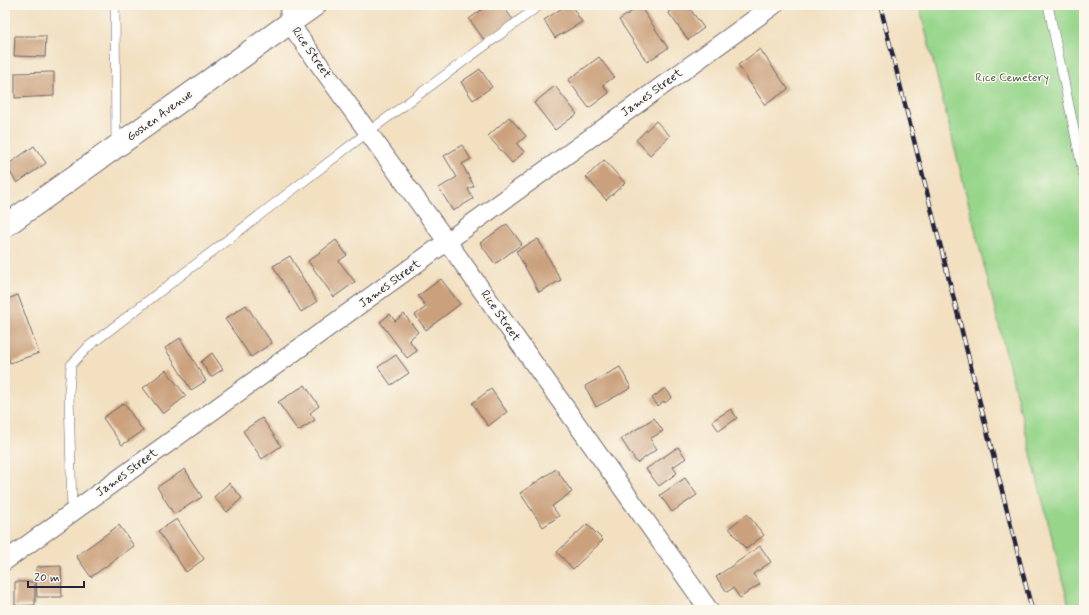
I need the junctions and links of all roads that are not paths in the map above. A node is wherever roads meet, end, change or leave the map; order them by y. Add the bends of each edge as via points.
1 (115, 5) edge
2 (315, 5) edge
3 (540, 5) edge
4 (774, 5) edge
5 (1048, 5) edge
6 (290, 14) edge
7 (368, 132) junction
8 (116, 148) junction
9 (1084, 177) edge
10 (5, 226) edge
11 (448, 242) junction
12 (72, 513) junction
13 (5, 561) edge
14 (709, 610) edge

1 - 8 lane
2 - 6 main road, Goshen Avenue
3 - 7 lane
4 - 11 street, James Street
5 - 9 lane
6 - 7 street, Rice Street
6 - 8 main road, Goshen Avenue
7 - 11 street, Rice Street
7 - 12 lane via 89,346 71,365 69,393
8 - 10 main road, Goshen Avenue
11 - 12 street, James Street
11 - 14 street, Rice Street
12 - 13 street, James Street

